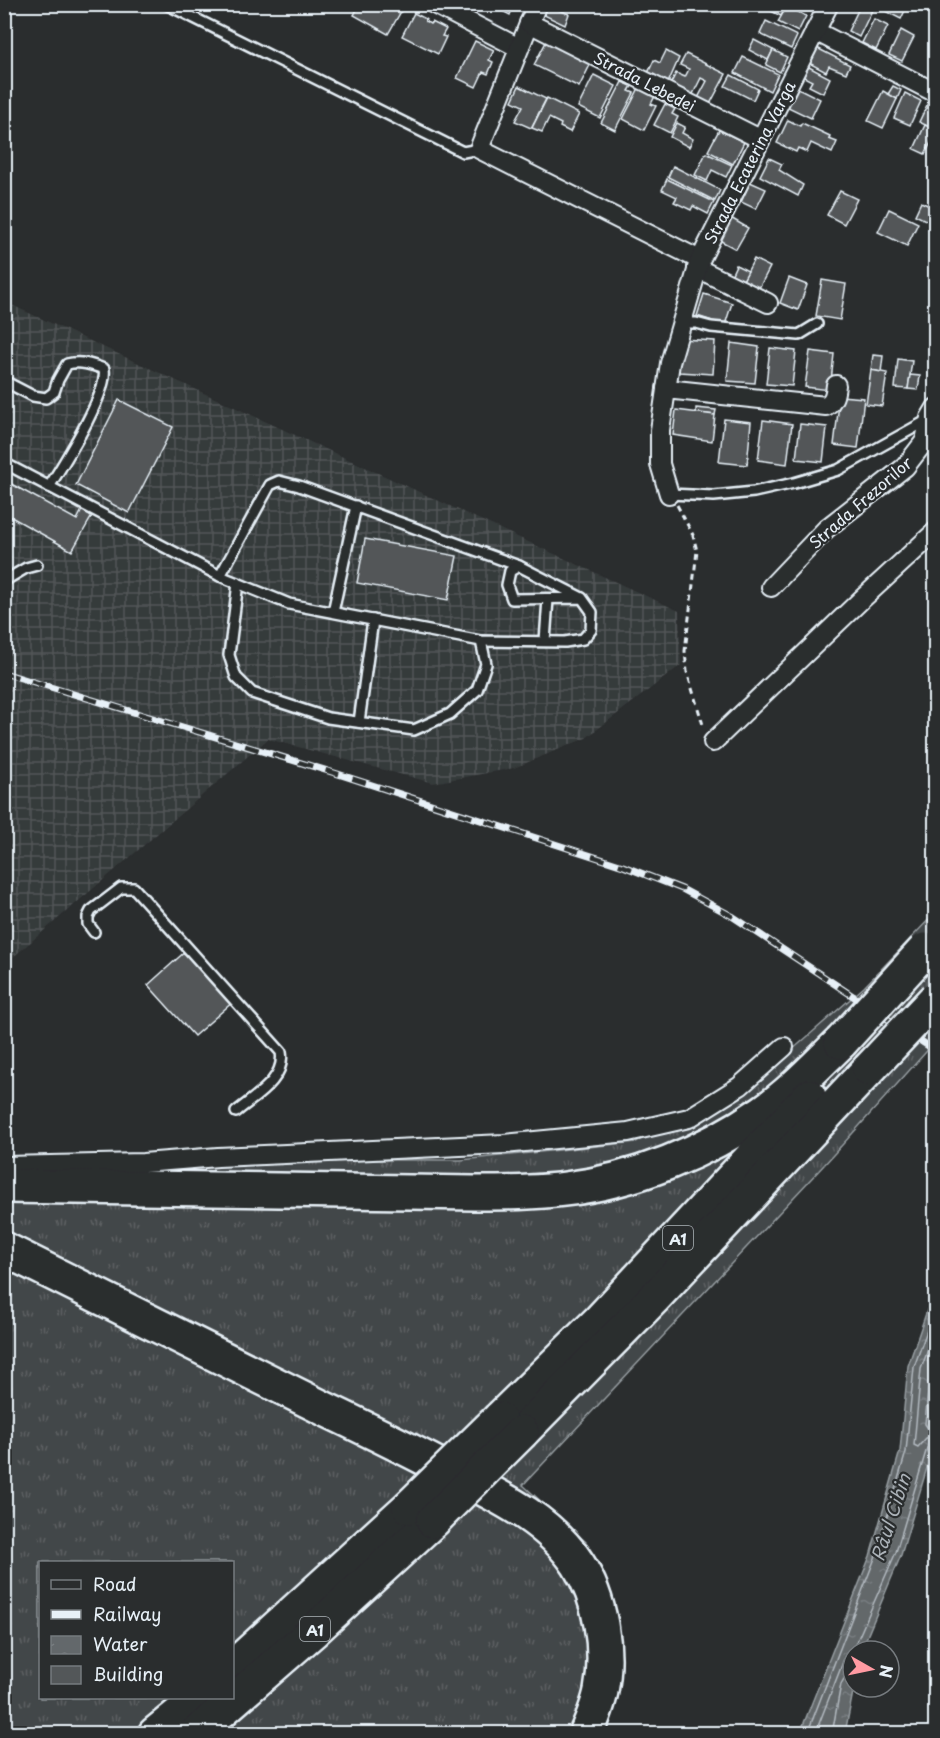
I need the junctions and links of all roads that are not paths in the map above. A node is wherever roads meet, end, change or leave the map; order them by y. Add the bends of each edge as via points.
1 (166, 4) edge
2 (434, 4) edge
3 (537, 4) edge
4 (829, 4) edge
5 (529, 23) junction
6 (815, 31) junction
7 (519, 48) junction
8 (936, 93) edge
9 (760, 140) junction
10 (479, 149) junction
11 (699, 264) junction
12 (768, 303) dead end
13 (680, 323) junction
14 (817, 324) dead end
15 (4, 381) edge
16 (836, 385) dead end
17 (666, 389) junction
18 (933, 413) edge
19 (4, 463) edge
20 (49, 487) junction
21 (669, 494) joint
22 (356, 506) junction
23 (936, 531) edge
24 (37, 565) dead end
25 (519, 566) junction
26 (220, 576) junction
27 (4, 580) edge
28 (238, 583) junction
29 (771, 587) dead end
30 (582, 598) junction
31 (548, 599) junction
32 (333, 612) junction
33 (373, 620) junction
34 (481, 641) junction
35 (545, 641) junction
36 (359, 722) junction
37 (713, 742) road end
38 (94, 932) dead end
39 (933, 952) edge
40 (936, 998) edge
41 (936, 1016) edge
42 (784, 1047) dead end
43 (860, 1060) junction
44 (236, 1113) dead end
45 (4, 1166) edge
46 (4, 1186) edge
47 (4, 1249) edge
48 (429, 1518) junction
49 (234, 1666) edge
50 (198, 1699) edge
51 (155, 1734) edge
52 (195, 1734) edge
53 (214, 1734) edge
54 (586, 1734) edge

1 - 10 lane via 463,152
2 - 7 street
3 - 5 street
4 - 6 street, Strada Ecaterina Varga
5 - 7 street
5 - 9 street, Strada Lebedei
6 - 8 street
6 - 9 street, Strada Ecaterina Varga
7 - 10 street
9 - 11 street, Strada Ecaterina Varga
10 - 11 street, Strada Ecaterina Varga
11 - 12 street
11 - 13 street
13 - 14 lane via 800,335
13 - 17 street
15 - 20 lane via 33,396 46,398 54,392 67,364 87,363 104,369 94,406
16 - 17 street via 834,397 826,406
17 - 21 street via 660,464
18 - 21 lane via 838,470 744,493
18 - 29 street, Strada Frezorilor via 925,441 905,467 827,528
19 - 20 lane
20 - 26 lane
22 - 25 lane
22 - 26 lane via 279,481 270,486
22 - 32 lane
23 - 37 street
24 - 27 lane
25 - 30 lane
25 - 31 lane via 510,571 507,585 512,599
26 - 28 lane
28 - 32 lane via 289,604
28 - 36 lane via 229,655 236,677 252,693 328,718
30 - 31 lane
30 - 35 lane via 592,612 591,630 583,639
31 - 35 lane
32 - 33 lane
33 - 34 lane
33 - 36 lane
34 - 35 lane
34 - 36 lane via 486,664 477,690 450,714 414,730
38 - 44 lane via 88,924 91,911 121,888 134,888 281,1052 279,1074
39 - 43 highway, A1
40 - 43 highway, A1, bridge
41 - 43 highway
42 - 45 street via 740,1086 689,1118 628,1132 504,1144 143,1163
43 - 46 highway via 794,1087 737,1129 667,1163 595,1185 529,1193 474,1194
43 - 48 highway, A1, bridge via 654,1298
47 - 54 highway via 431,1461 535,1519 578,1564 598,1612 601,1691
48 - 49 highway, A1
48 - 52 highway, A1 via 312,1632
48 - 53 highway via 319,1642
50 - 51 highway

